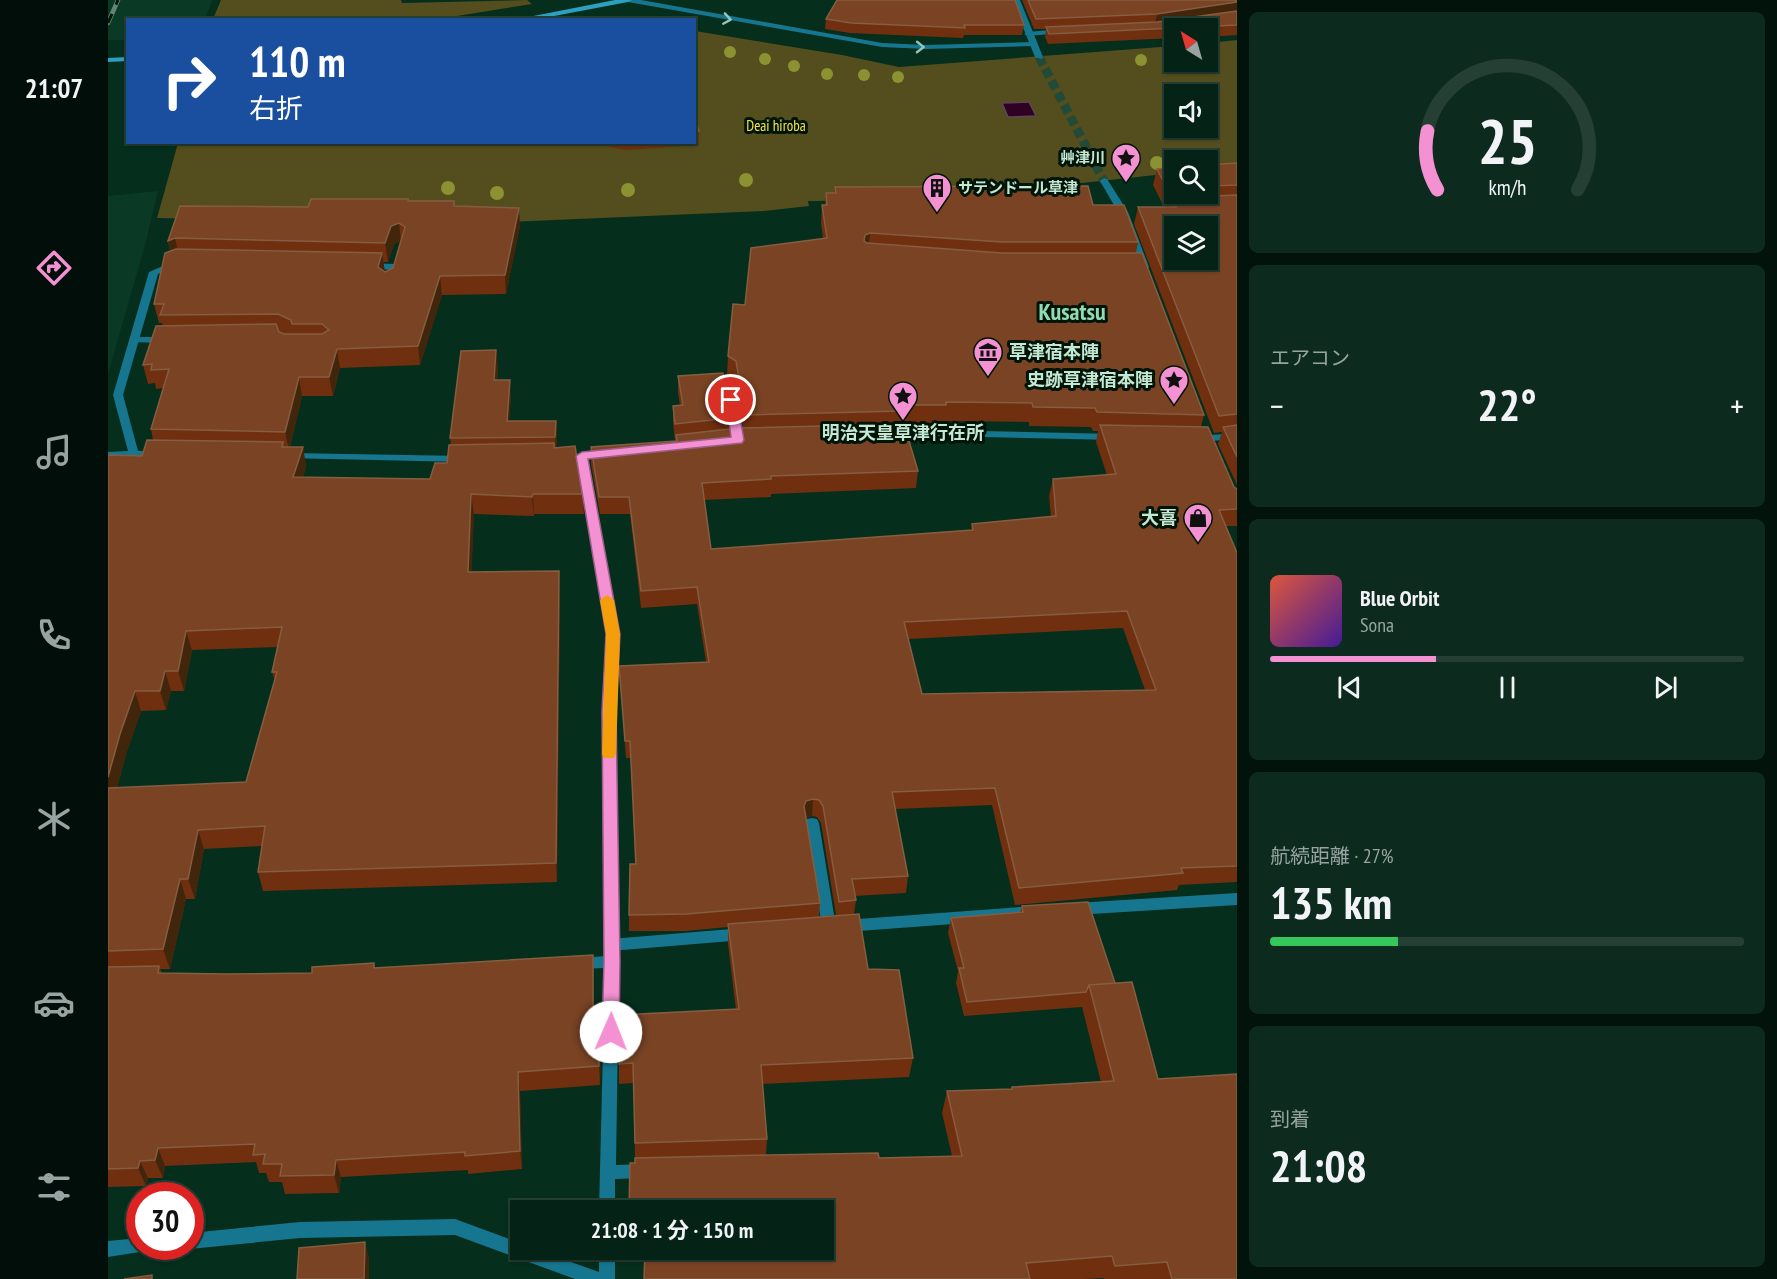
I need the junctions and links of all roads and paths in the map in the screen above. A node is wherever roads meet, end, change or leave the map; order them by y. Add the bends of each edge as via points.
1 (628, 0) edge
2 (1016, 0) edge
3 (528, 18) edge
4 (1072, 31) edge
5 (1028, 34) junction
6 (1033, 44) junction
7 (1039, 57) tunnel mouth
8 (126, 59) edge
9 (108, 60) edge
10 (1104, 181) tunnel mouth
11 (1123, 212) junction
12 (1135, 212) dead end
13 (189, 262) edge
14 (359, 266) edge
15 (394, 266) edge
16 (1142, 270) edge
17 (181, 339) edge
18 (134, 340) junction
19 (728, 380) edge
20 (1204, 423) edge
21 (876, 436) edge
22 (1237, 436) edge
23 (1122, 437) edge
24 (1181, 438) edge
25 (738, 441) edge
26 (1212, 444) junction
27 (624, 452) edge
28 (134, 454) junction
29 (169, 454) edge
30 (108, 455) edge
31 (272, 456) edge
32 (582, 456) junction
33 (546, 458) edge
34 (480, 459) edge
35 (812, 823) dead end
36 (1237, 898) edge
37 (760, 933) edge
38 (610, 945) junction
39 (612, 962) junction
40 (566, 964) edge
41 (665, 1171) edge
42 (608, 1172) junction
43 (608, 1200) edge
44 (204, 1240) edge
45 (126, 1247) edge
46 (108, 1249) edge
47 (607, 1260) edge
48 (596, 1279) edge
49 (607, 1279) edge

1 - 3 main road
1 -> 6 street via 903,47
2 - 5 street
4 - 5 street
5 - 6 street
6 - 7 street
8 - 9 main road
10 - 11 street
11 - 12 street
11 - 16 street
13 - 18 street via 166,265 154,272
14 - 15 street
17 - 18 street
18 - 28 street via 118,395
19 - 25 street
20 - 26 street
21 - 23 street
22 - 26 street
24 - 26 street
27 - 32 street
28 - 29 street
28 - 30 street
31 - 34 street
32 - 33 street
32 - 38 street via 613,634 609,712
35 - 36 street via 823,927
37 - 38 street
38 - 39 street
39 - 40 street
39 - 42 street
41 - 42 street
42 - 43 street
44 - 48 street via 300,1230 455,1227
45 - 46 street
47 - 49 street

